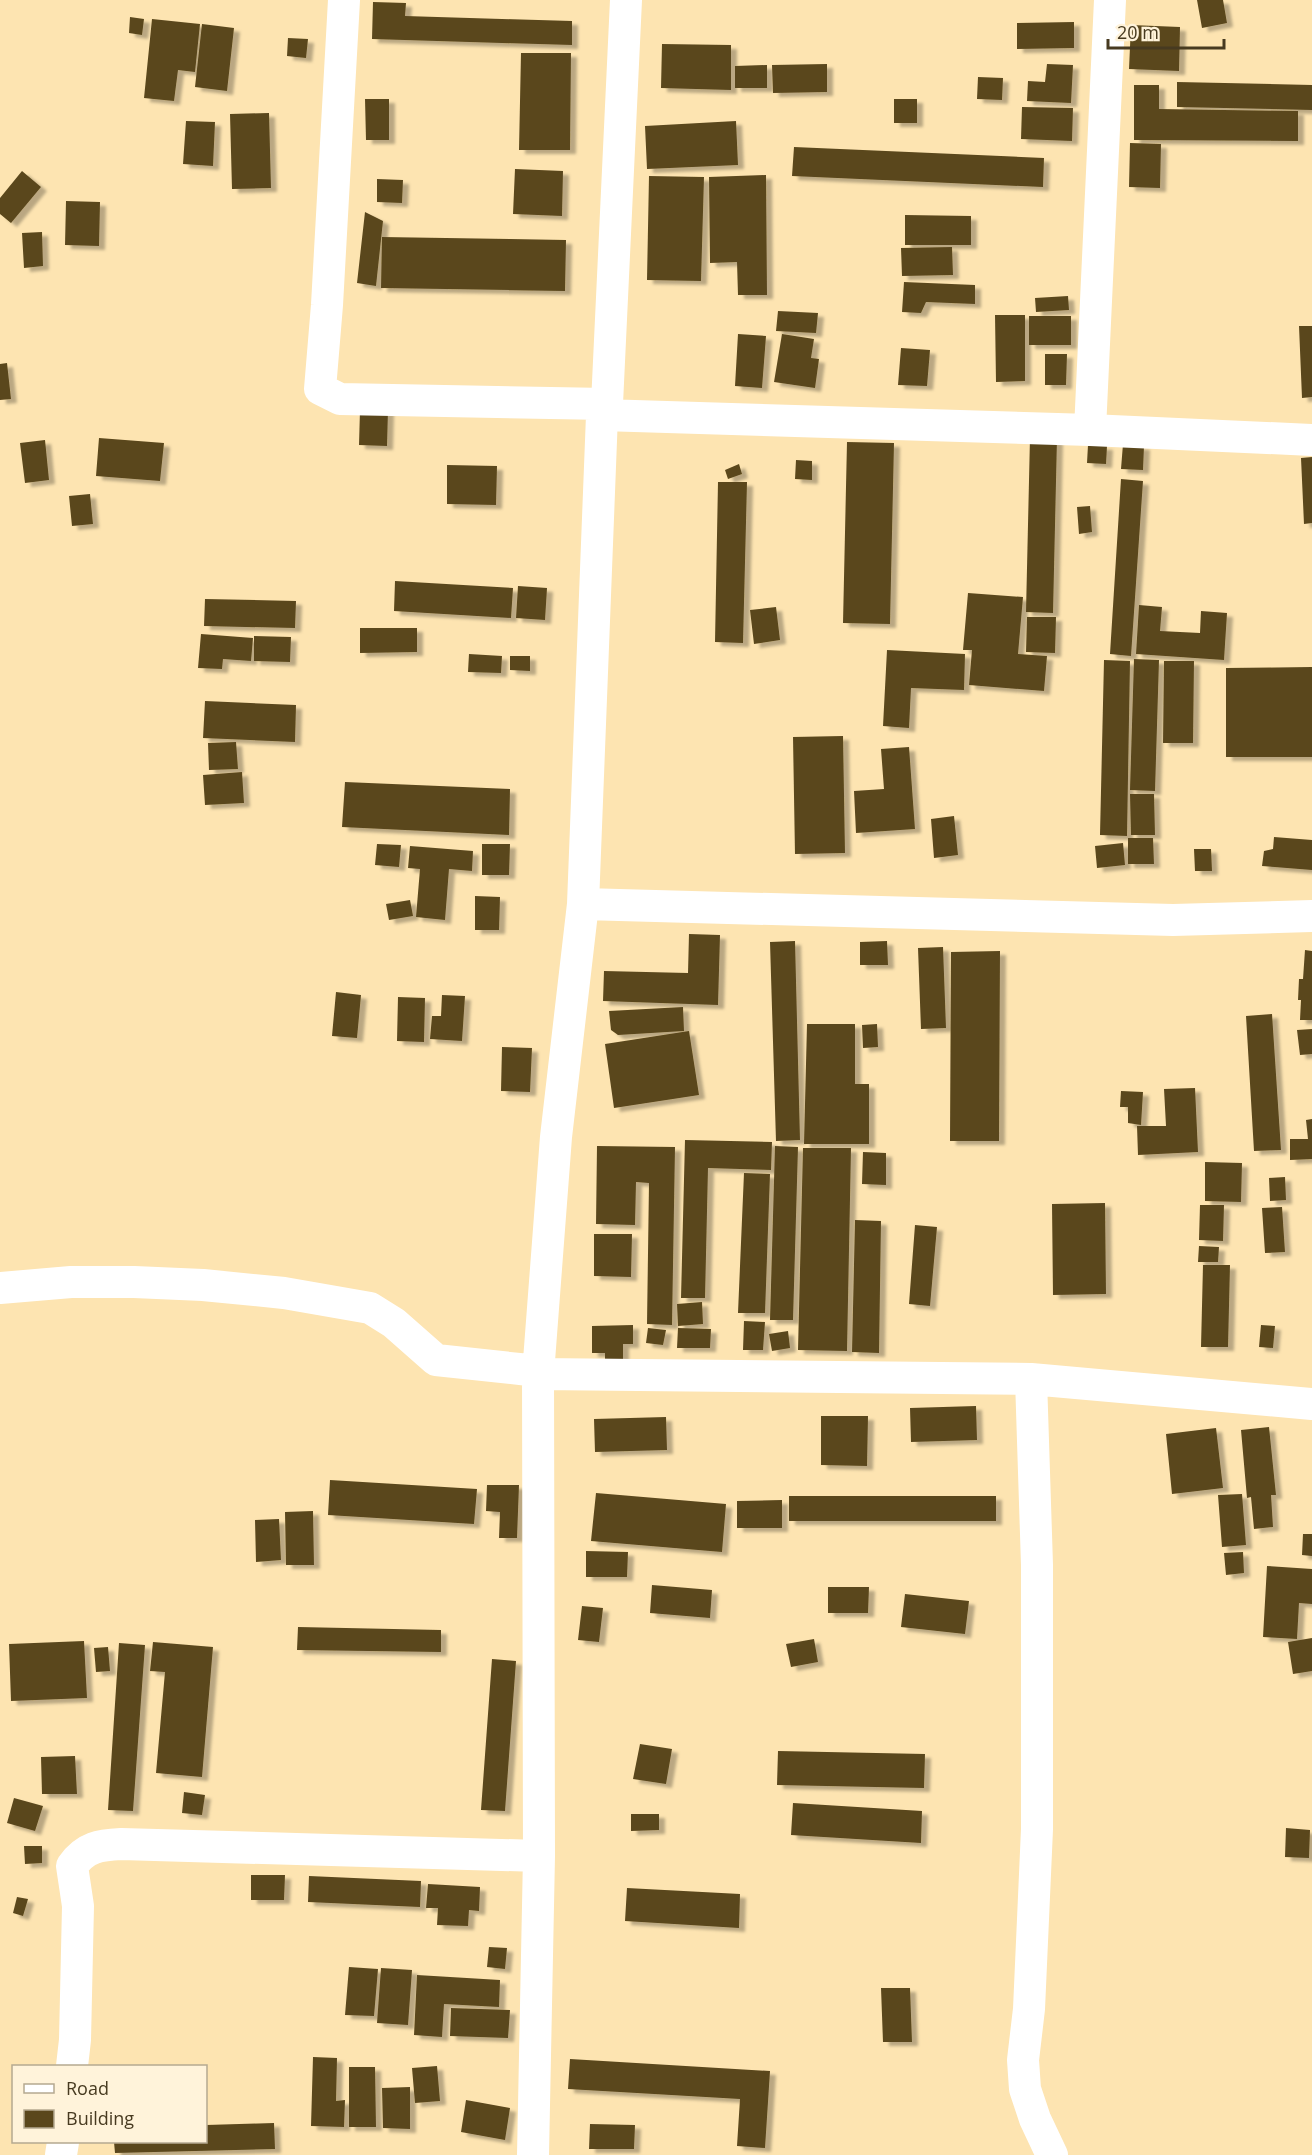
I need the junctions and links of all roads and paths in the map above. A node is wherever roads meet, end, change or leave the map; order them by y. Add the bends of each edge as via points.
1 (344, 0) edge
2 (626, 0) edge
3 (1110, 0) edge
4 (604, 409) junction
5 (1090, 430) junction
6 (1312, 440) edge
7 (583, 904) junction
8 (1312, 916) edge
9 (0, 1288) edge
10 (538, 1374) junction
11 (1031, 1379) junction
12 (1312, 1404) edge
13 (539, 1856) junction
14 (72, 2065) edge
15 (533, 2155) edge
16 (1052, 2155) edge

1 - 4 street via 320,389 340,399
2 - 4 street
3 - 5 street
4 - 5 street
4 - 7 street
5 - 6 street
7 - 8 street via 1173,920
7 - 10 street via 556,1137
9 - 10 street via 134,1282 284,1293 370,1308 394,1323 436,1360
10 - 11 street
10 - 13 street
11 - 12 street
11 - 16 street via 1037,1565 1037,1829 1023,2060 1025,2089
13 - 14 street via 133,1844 89,1849 72,1866 78,1906
13 - 15 street

